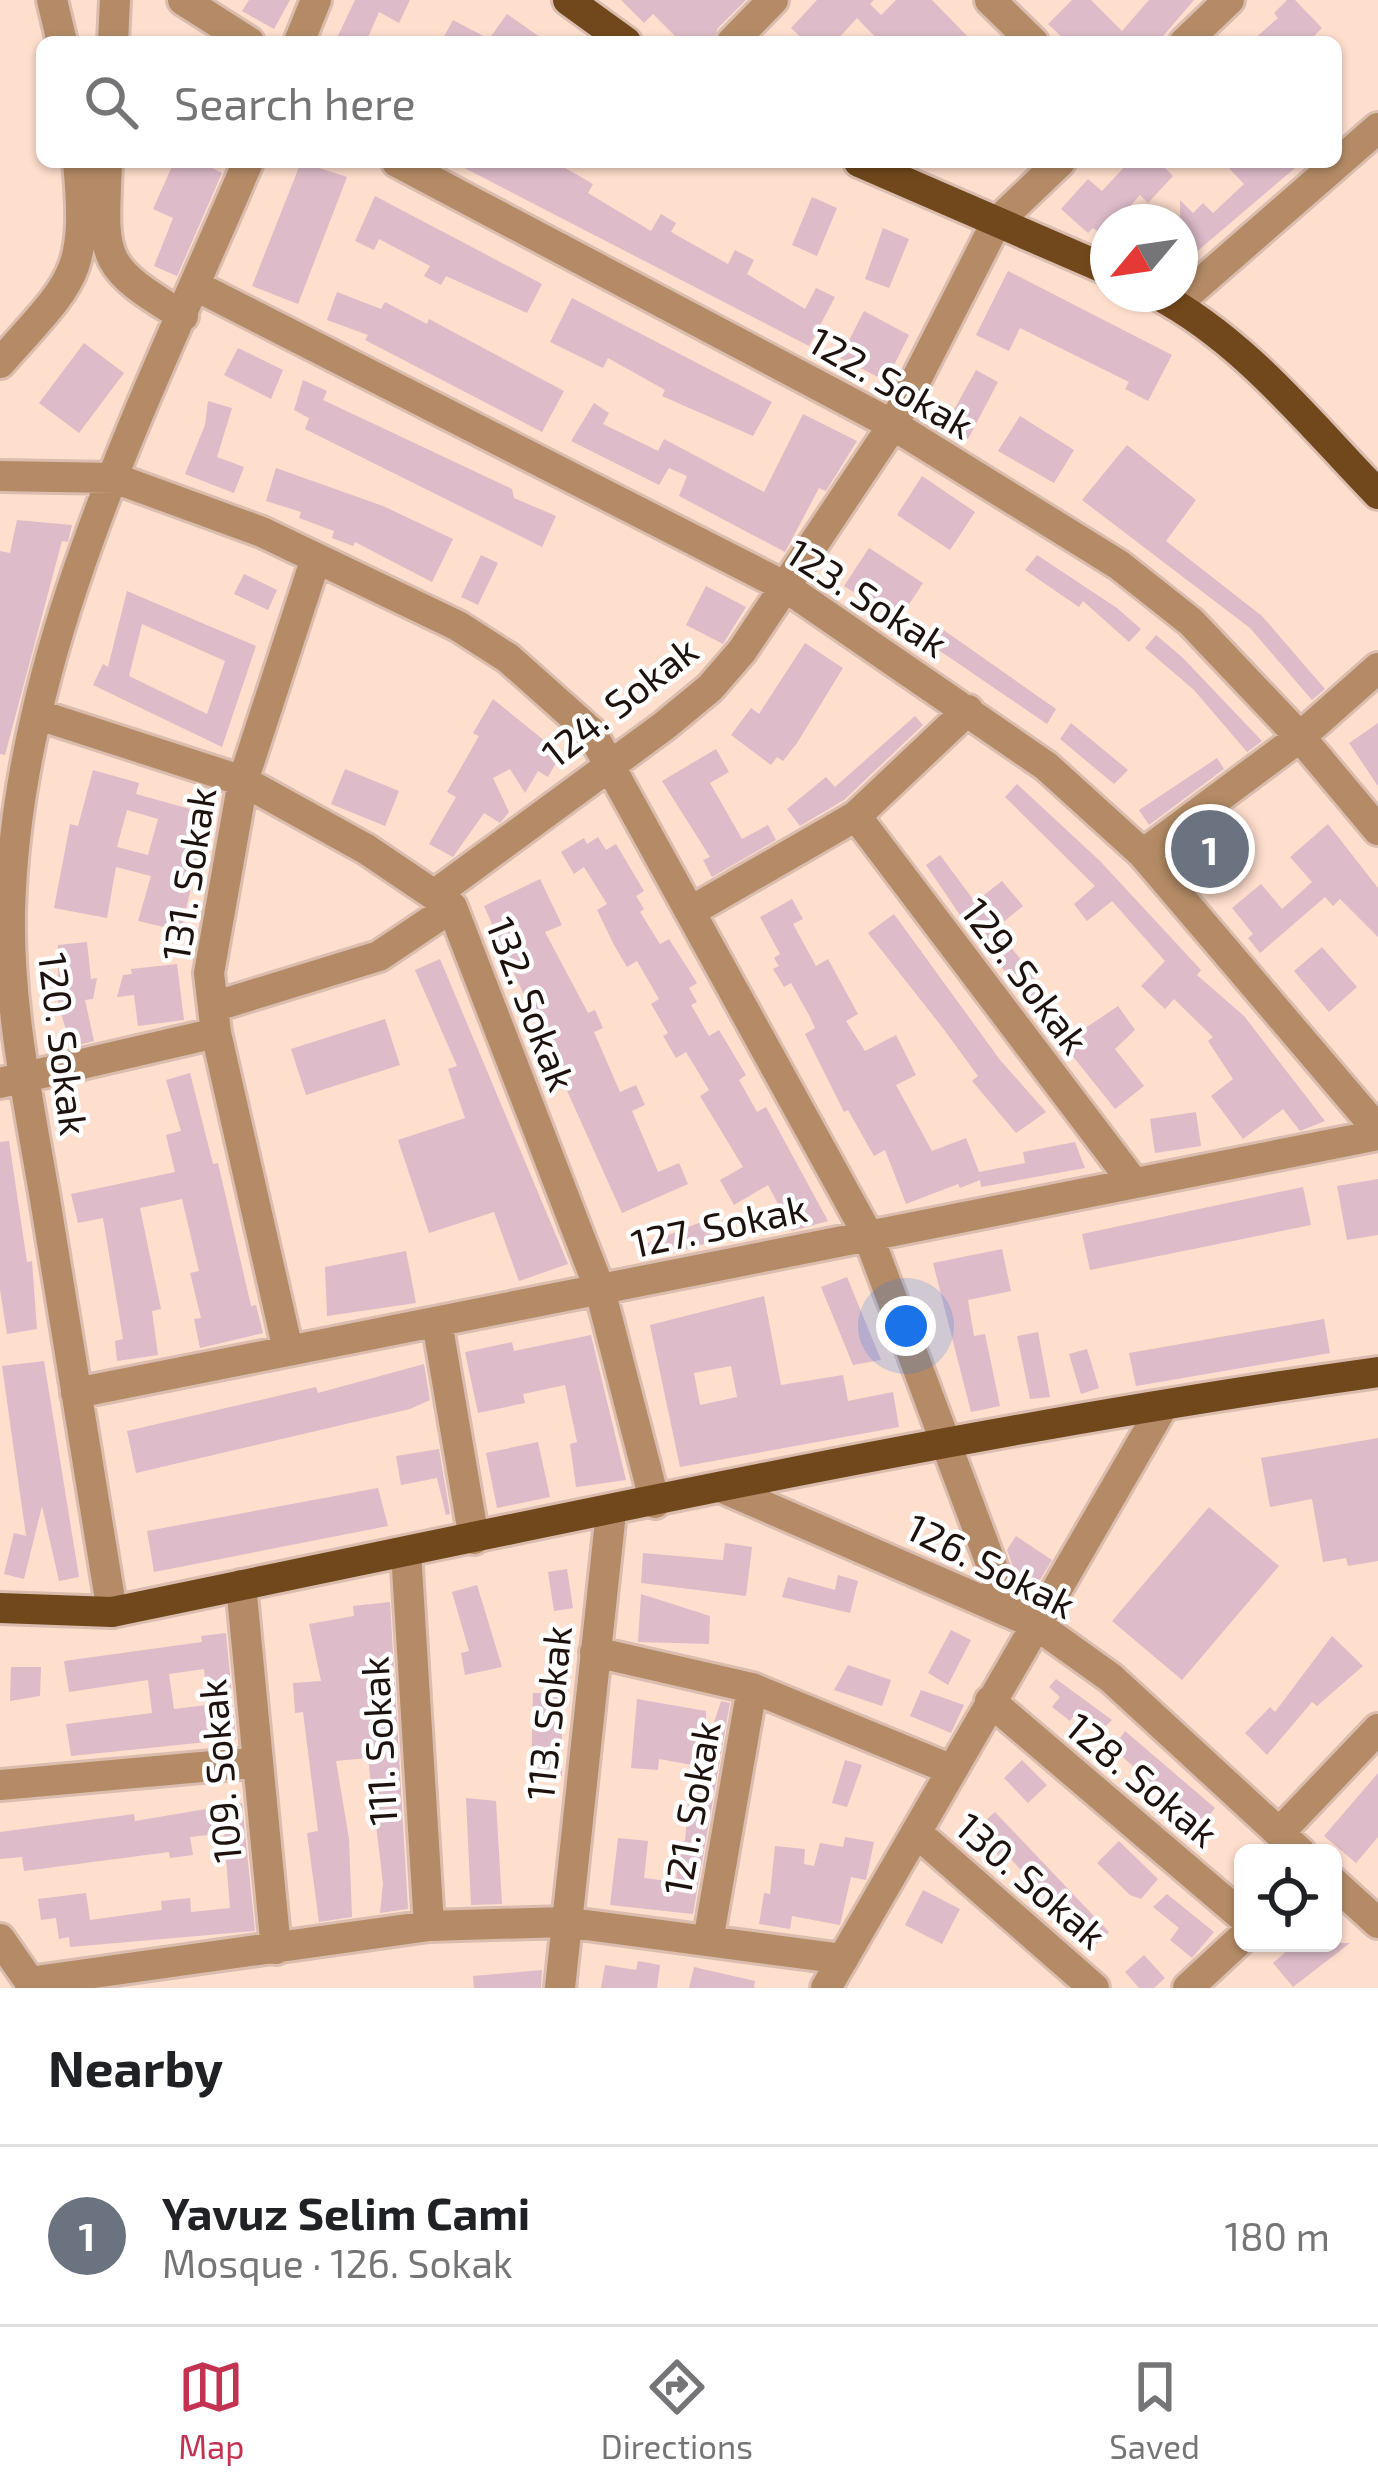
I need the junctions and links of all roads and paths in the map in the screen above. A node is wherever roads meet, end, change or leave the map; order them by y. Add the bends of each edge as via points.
1 (52, 0) edge
2 (115, 0) edge
3 (183, 0) edge
4 (316, 0) edge
5 (569, 0) edge
6 (773, 0) edge
7 (990, 0) edge
8 (1229, 0) edge
9 (61, 36) edge
10 (113, 36) edge
11 (240, 36) edge
12 (301, 36) edge
13 (618, 36) edge
14 (737, 36) edge
15 (1028, 36) edge
16 (1191, 36) edge
17 (1378, 128) edge
18 (1342, 157) edge
19 (78, 168) edge
20 (107, 168) edge
21 (245, 168) edge
22 (409, 168) edge
23 (872, 168) edge
24 (1054, 168) edge
25 (1328, 168) edge
26 (996, 224) junction
27 (1090, 263) edge
28 (1198, 273) edge
29 (196, 286) junction
30 (1182, 312) edge
31 (183, 316) junction
32 (0, 363) edge
33 (893, 425) junction
34 (0, 476) edge
35 (114, 478) junction
36 (1378, 494) edge
37 (316, 558) junction
38 (784, 586) junction
39 (1378, 668) edge
40 (968, 710) junction
41 (39, 715) junction
42 (1300, 737) junction
43 (610, 760) junction
44 (243, 781) junction
45 (856, 815) junction
46 (1378, 830) edge
47 (1143, 854) junction
48 (443, 901) junction
49 (692, 910) junction
50 (214, 1020) junction
51 (12, 1081) edge
52 (1378, 1133) edge
53 (1133, 1182) junction
54 (868, 1235) junction
55 (599, 1290) junction
56 (437, 1322) junction
57 (288, 1350) junction
58 (1378, 1372) edge
59 (76, 1393) junction
60 (1162, 1406) junction
61 (950, 1445) junction
62 (725, 1489) junction
63 (656, 1503) junction
64 (610, 1512) junction
65 (474, 1539) junction
66 (406, 1552) junction
67 (242, 1585) junction
68 (0, 1608) edge
69 (112, 1612) junction
70 (1022, 1617) junction
71 (595, 1652) junction
72 (752, 1688) junction
73 (990, 1702) junction
74 (1378, 1730) edge
75 (258, 1762) junction
76 (952, 1770) junction
77 (0, 1785) edge
78 (916, 1833) junction
79 (1290, 1843) edge
80 (1342, 1890) edge
81 (1234, 1909) edge
82 (564, 1922) junction
83 (1378, 1923) edge
84 (429, 1926) junction
85 (708, 1941) junction
86 (2, 1944) edge
87 (1234, 1945) edge
88 (276, 1949) junction
89 (843, 1959) junction
90 (32, 1985) edge
91 (560, 1988) edge
92 (826, 1988) edge
93 (1094, 1988) edge
94 (1188, 1988) edge

1 - 9 street
2 - 10 street
3 - 11 street
4 - 12 street
5 - 13 main road
6 - 14 street
7 - 15 street
8 - 16 street
17 - 18 street
19 - 32 street via 82,247 75,271
20 - 31 street via 110,258 125,281
21 - 29 street, 120. Sokak
22 - 33 street, 122. Sokak
23 - 26 main road
24 - 26 street, 124. Sokak
25 - 28 street
26 - 27 main road
26 - 33 street, 124. Sokak
29 - 31 street, 120. Sokak
29 - 38 street, 123. Sokak
30 - 36 main road via 1269,382
31 - 35 street, 120. Sokak
33 - 38 street, 124. Sokak
33 - 42 street, 122. Sokak via 1120,565 1191,622
34 - 35 street
35 - 37 street
35 - 41 street, 120. Sokak via 63,616
37 - 43 street via 508,658 591,732
37 - 44 street, 131. Sokak
38 - 40 street, 123. Sokak
38 - 43 street, 124. Sokak via 710,688
39 - 42 street
40 - 45 street
40 - 47 street, 123. Sokak via 1046,766
41 - 44 street, 132. Sokak
41 - 51 street, 120. Sokak via 10,906
42 - 46 street, 122. Sokak
42 - 47 street
43 - 48 street, 124. Sokak
43 - 49 street
44 - 48 street, 132. Sokak
44 - 50 street, 131. Sokak via 209,974
45 - 49 street
45 - 53 street, 129. Sokak
47 - 52 street, 123. Sokak
48 - 50 street, 124. Sokak via 379,956
48 - 55 street, 132. Sokak
49 - 54 street
50 - 51 street, 124. Sokak
50 - 57 street, 131. Sokak
51 - 59 street, 120. Sokak
52 - 53 street, 127. Sokak
53 - 54 street, 127. Sokak
54 - 55 street, 127. Sokak
54 - 61 street
55 - 56 street, 127. Sokak
55 - 63 street, 132. Sokak
56 - 57 street, 127. Sokak
56 - 65 street
57 - 59 street, 127. Sokak
58 - 60 main road
59 - 69 street, 120. Sokak
60 - 61 main road
60 - 70 street
61 - 62 main road
61 - 70 street
62 - 63 main road
62 - 70 street, 126. Sokak
63 - 64 main road
64 - 65 main road
64 - 71 street, 113. Sokak
65 - 66 main road
66 - 67 main road
66 - 84 street, 111. Sokak
67 - 69 main road
67 - 75 street, 109. Sokak
68 - 69 main road
70 - 73 street
70 - 79 street, 126. Sokak via 1111,1678
71 - 72 street
71 - 82 street, 113. Sokak
72 - 76 street
72 - 85 street, 121. Sokak
73 - 76 street
73 - 81 street, 128. Sokak
74 - 79 street
75 - 77 street
75 - 88 street, 109. Sokak
76 - 78 street
78 - 89 street
78 - 93 street, 130. Sokak
80 - 83 street
82 - 84 street
82 - 85 street
82 - 91 street, 113. Sokak
84 - 88 street
85 - 89 street
86 - 90 street
87 - 94 street
88 - 90 street
89 - 92 street

